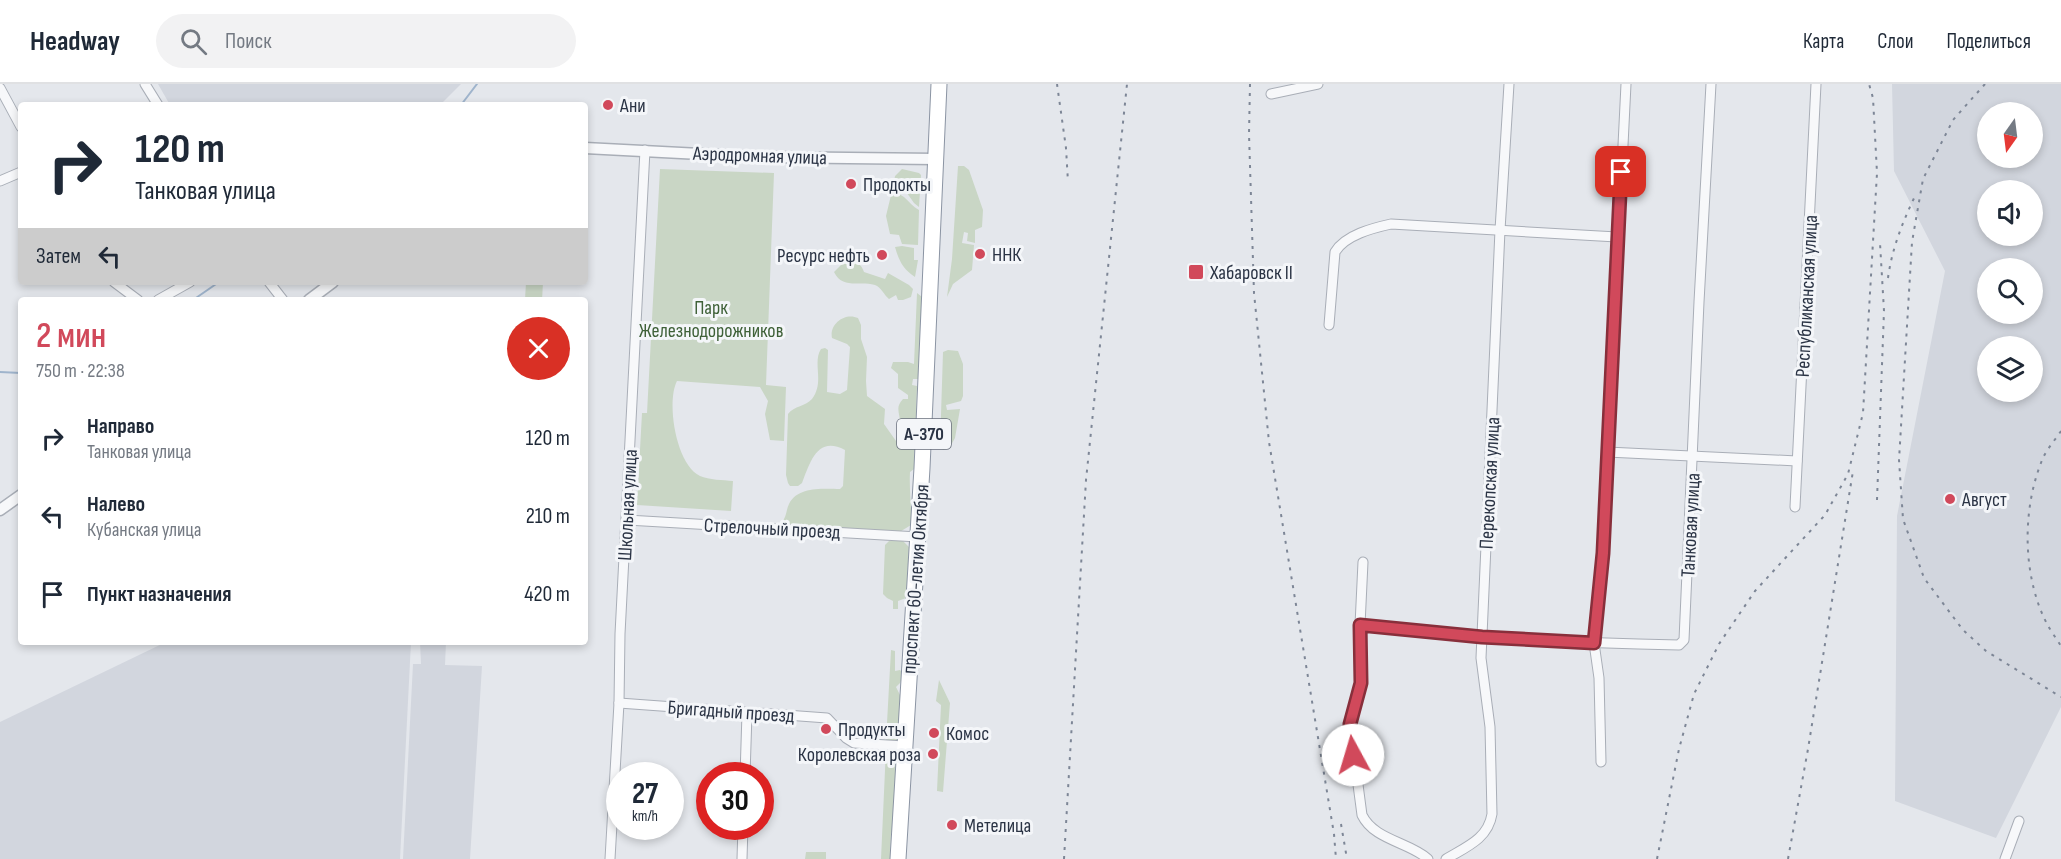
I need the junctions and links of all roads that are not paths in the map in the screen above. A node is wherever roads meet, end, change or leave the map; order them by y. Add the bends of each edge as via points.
1 (145, 84) edge
2 (939, 84) edge
3 (1317, 84) edge
4 (1509, 84) edge
5 (1626, 84) edge
6 (1711, 84) edge
7 (1816, 84) edge
8 (0, 88) edge
9 (1271, 94) dead end
10 (155, 102) edge
11 (18, 121) edge
12 (588, 148) edge
13 (645, 150) junction
14 (936, 159) junction
15 (18, 173) edge
16 (0, 181) edge
17 (1500, 230) junction
18 (1617, 237) junction
19 (118, 285) edge
20 (185, 285) edge
21 (271, 285) edge
22 (329, 285) edge
23 (134, 297) edge
24 (163, 297) edge
25 (281, 297) edge
26 (313, 297) edge
27 (1329, 325) dead end
28 (1607, 452) junction
29 (1693, 456) junction
30 (1797, 460) junction
31 (18, 497) edge
32 (1795, 507) dead end
33 (0, 510) edge
34 (627, 520) junction
35 (918, 537) junction
36 (1363, 562) dead end
37 (1360, 625) junction
38 (1482, 637) junction
39 (1594, 643) junction
40 (619, 703) junction
41 (747, 713) junction
42 (904, 747) junction
43 (745, 762) edge
44 (1601, 762) dead end
45 (2019, 821) dead end
46 (743, 840) edge
47 (609, 859) edge
48 (742, 859) edge
49 (898, 859) edge
50 (1428, 859) edge
51 (1446, 859) edge
52 (2005, 859) edge

1 - 10 street
2 - 14 highway, проспект 60-летия Октября / А-370
3 - 9 street
4 - 17 street, Перекопская улица
5 - 18 street
6 - 29 street, Танковая улица
7 - 30 street, Республиканская улица
8 - 11 street
12 - 13 street, Аэродромная улица
13 - 14 street, Аэродромная улица via 758,157
13 - 34 street, Школьная улица
14 - 35 highway, проспект 60-летия Октября / А-370
15 - 16 street
17 - 18 street
17 - 27 street via 1391,224 1361,232 1335,252
17 - 38 street, Перекопская улица
18 - 28 street
19 - 23 street
20 - 24 street
21 - 25 street
22 - 26 street
28 - 29 street
28 - 39 street
29 - 30 street
29 - 39 street, Танковая улица via 1684,640 1679,645
30 - 32 street, Республиканская улица
31 - 33 street
34 - 35 street, Стрелочный проезд
34 - 40 street, Школьная улица
35 - 42 highway, проспект 60-летия Октября / А-370
36 - 37 street
37 - 38 street, Танковая улица
37 - 50 street via 1361,683 1350,724 1362,815 1374,828
38 - 39 street, Танковая улица
38 - 51 street, Перекопская улица via 1490,727 1491,822 1483,835
39 - 44 street
40 - 41 street, Бригадный проезд
40 - 47 street, Школьная улица
41 - 42 street, Бригадный проезд via 827,718 854,743
41 - 43 street
42 - 49 highway, проспект 60-летия Октября / А-370
45 - 52 street
46 - 48 street

